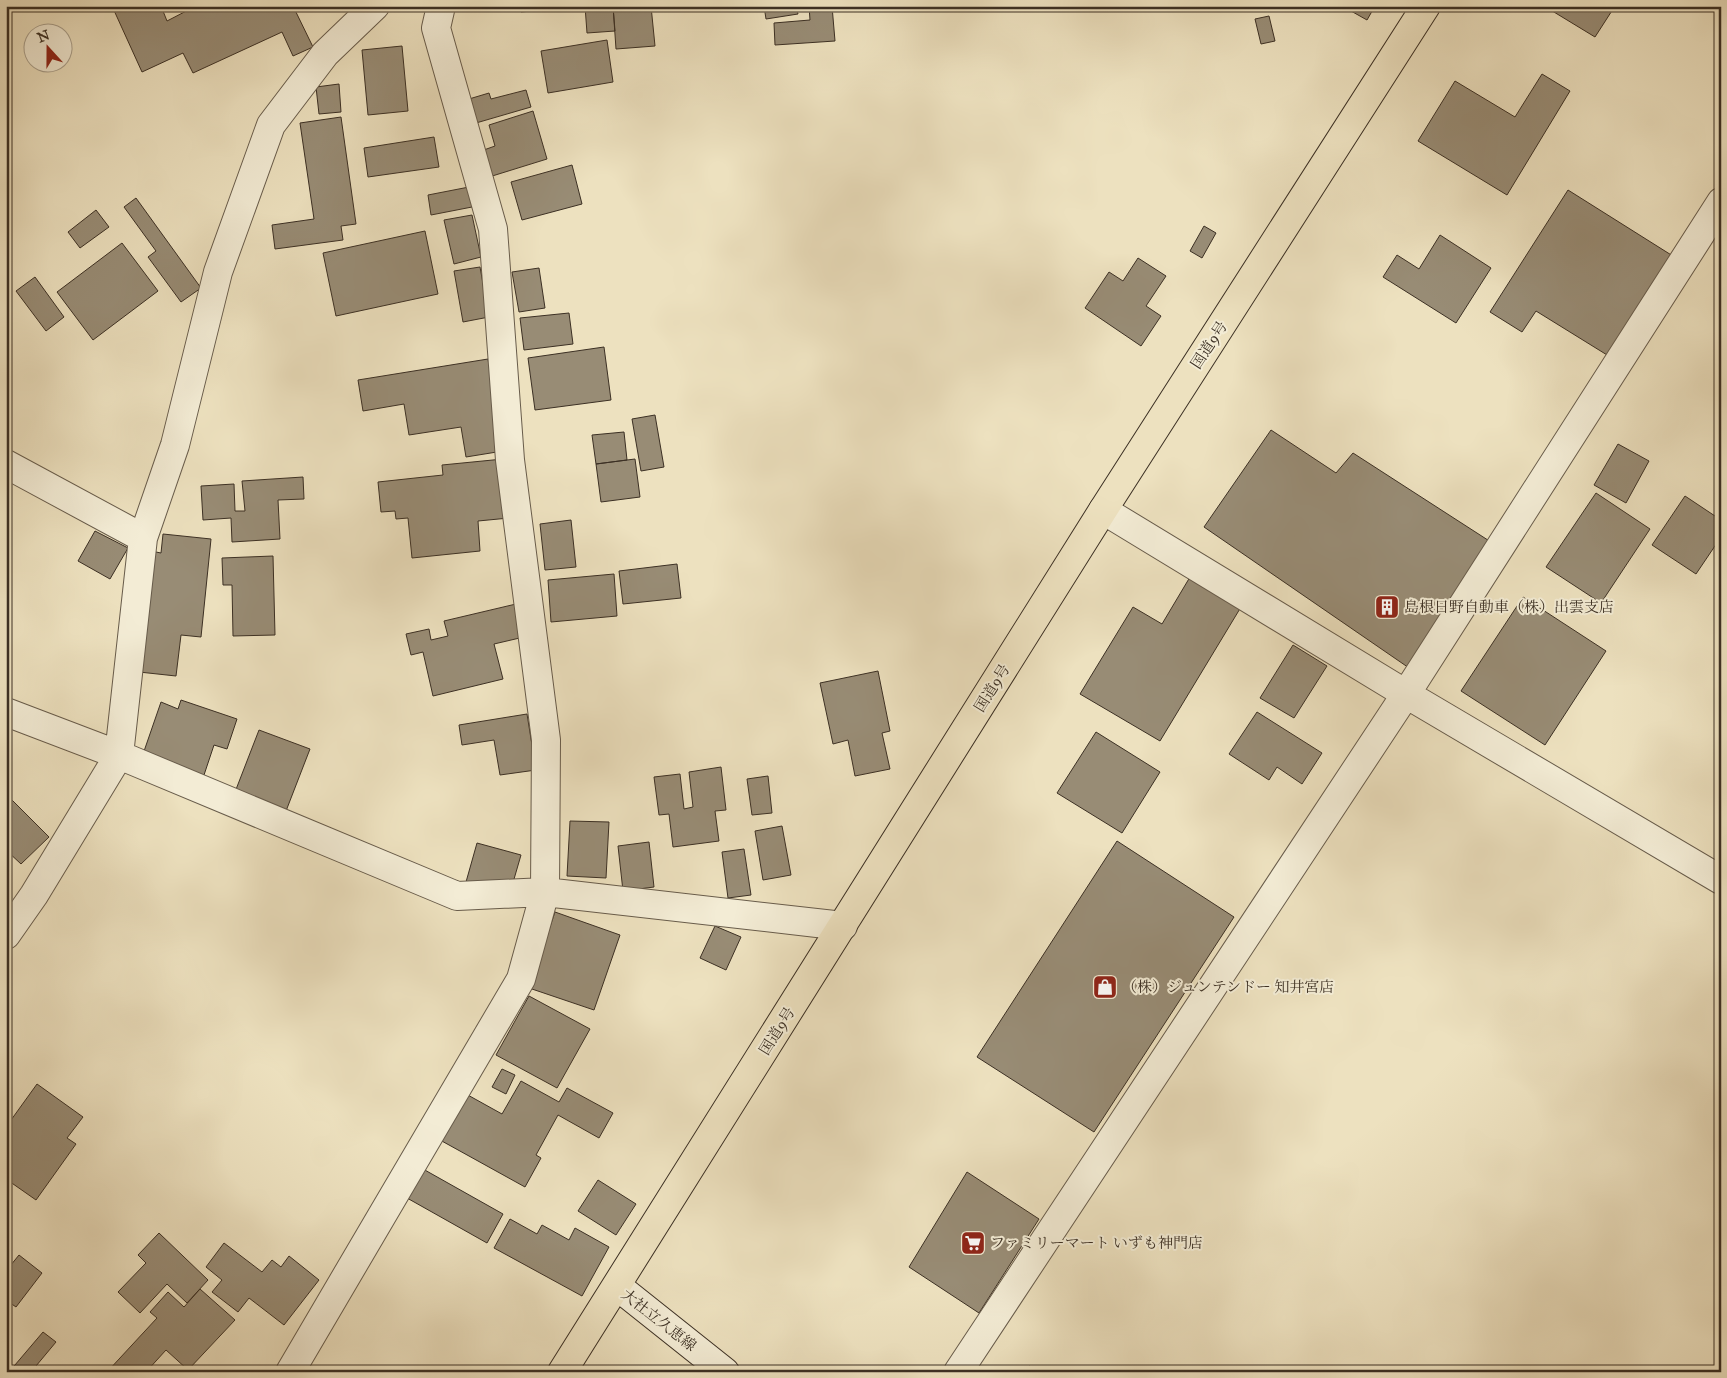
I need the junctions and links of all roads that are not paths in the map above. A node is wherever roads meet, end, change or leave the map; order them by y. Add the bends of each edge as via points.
1 (375, 6) edge
2 (441, 6) edge
3 (1426, 6) edge
4 (1721, 202) edge
5 (6, 464) edge
6 (1103, 510) junction
7 (143, 538) junction
8 (1406, 694) junction
9 (6, 712) edge
10 (119, 755) junction
11 (1721, 880) edge
12 (545, 892) junction
13 (843, 926) junction
14 (6, 935) edge
15 (617, 1286) junction
16 (290, 1372) edge
17 (562, 1372) edge
18 (725, 1372) edge
19 (958, 1372) edge

1 - 7 street via 325,54 271,125 218,272 175,445
2 - 12 street via 436,28 493,229 510,460 546,740
3 - 6 highway, 国道9号
4 - 8 street
5 - 7 street
6 - 8 street
6 - 13 highway, 国道9号
7 - 10 street
8 - 11 street
8 - 19 street
9 - 10 street
10 - 12 street via 457,896
10 - 14 street
12 - 13 street
12 - 16 street via 521,979
13 - 15 highway, 国道9号
15 - 17 highway, 国道9号
15 - 18 street, 大社立久恵線

